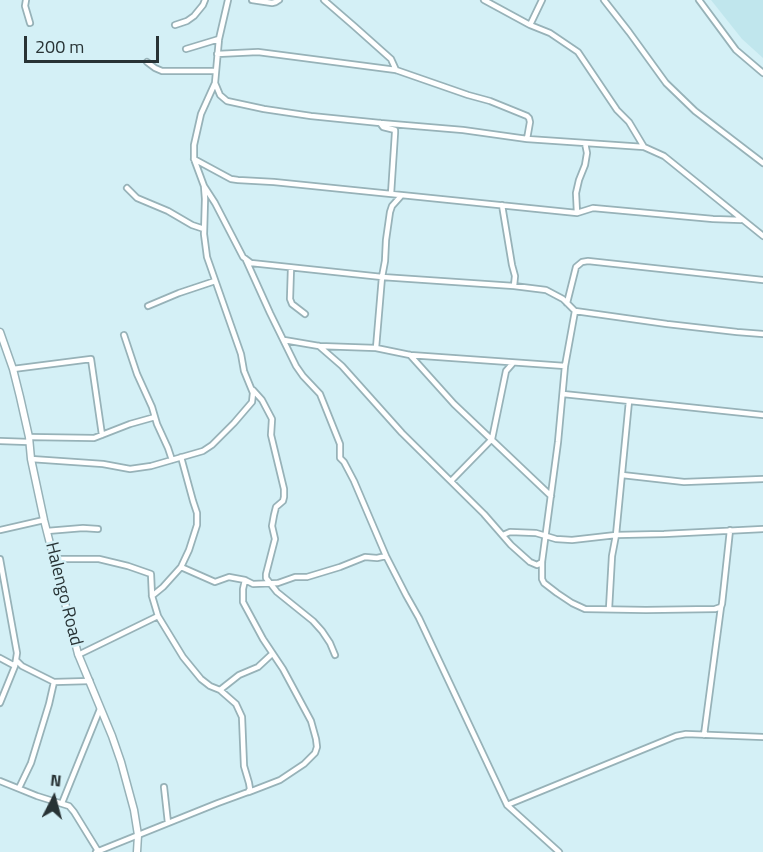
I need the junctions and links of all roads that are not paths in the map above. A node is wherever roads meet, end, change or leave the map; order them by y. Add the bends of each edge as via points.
1 (26, 0) edge
2 (205, 0) edge
3 (228, 0) edge
4 (252, 0) edge
5 (279, 0) edge
6 (324, 0) edge
7 (484, 0) edge
8 (542, 0) edge
9 (604, 0) edge
10 (699, 0) edge
11 (30, 23) dead end
12 (175, 25) dead end
13 (530, 25) junction
14 (219, 39) junction
15 (186, 49) dead end
16 (217, 54) junction
17 (147, 62) dead end
18 (396, 70) junction
19 (216, 71) junction
20 (763, 73) edge
21 (215, 83) junction
22 (380, 123) junction
23 (526, 139) junction
24 (585, 143) junction
25 (644, 147) junction
26 (194, 159) junction
27 (763, 163) edge
28 (204, 186) junction
29 (127, 188) dead end
30 (391, 194) junction
31 (402, 196) junction
32 (502, 206) junction
33 (577, 213) junction
34 (742, 220) junction
35 (204, 229) junction
36 (763, 236) edge
37 (246, 260) junction
38 (291, 268) junction
39 (382, 278) junction
40 (763, 280) edge
41 (215, 281) junction
42 (514, 286) junction
43 (567, 303) junction
44 (148, 306) dead end
45 (574, 311) junction
46 (304, 314) dead end
47 (0, 332) edge
48 (763, 334) edge
49 (124, 335) dead end
50 (284, 340) junction
51 (319, 346) junction
52 (376, 348) junction
53 (410, 355) junction
54 (513, 363) junction
55 (565, 366) junction
56 (13, 369) junction
57 (251, 388) junction
58 (563, 393) junction
59 (629, 401) junction
60 (763, 415) edge
61 (155, 417) junction
62 (102, 435) junction
63 (29, 439) junction
64 (492, 439) junction
65 (0, 441) edge
66 (182, 457) junction
67 (31, 459) junction
68 (172, 460) junction
69 (622, 475) junction
70 (763, 479) edge
71 (451, 481) junction
72 (551, 496) junction
73 (44, 520) junction
74 (98, 529) dead end
75 (763, 529) edge
76 (0, 530) edge
77 (730, 530) junction
78 (47, 531) junction
79 (503, 535) junction
80 (616, 535) junction
81 (546, 537) junction
82 (386, 556) junction
83 (0, 559) edge
84 (54, 559) junction
85 (542, 562) junction
86 (181, 567) junction
87 (245, 580) junction
88 (269, 583) junction
89 (152, 596) junction
90 (721, 607) junction
91 (609, 609) junction
92 (158, 616) junction
93 (273, 654) junction
94 (78, 655) junction
95 (335, 655) dead end
96 (0, 657) edge
97 (16, 664) junction
98 (90, 681) junction
99 (54, 682) junction
100 (220, 690) junction
101 (0, 703) edge
102 (100, 709) junction
103 (704, 735) junction
104 (763, 737) edge
105 (0, 781) edge
106 (164, 787) dead end
107 (19, 789) junction
108 (248, 792) junction
109 (62, 803) junction
110 (507, 805) junction
111 (168, 823) junction
112 (138, 835) junction
113 (97, 852) edge
114 (137, 852) edge
115 (559, 852) edge

1 - 11 street
2 - 12 street via 194,16
3 - 14 street
4 - 5 street
6 - 18 street via 391,59
7 - 13 street
8 - 13 street
9 - 27 street via 672,89
10 - 20 street via 736,50
13 - 25 street via 578,52
14 - 15 street
14 - 16 street
16 - 18 street via 258,52
16 - 19 street
17 - 19 street via 162,71
18 - 23 street via 527,116 530,122
19 - 21 street
21 - 22 street via 227,101 246,106
21 - 26 street via 201,114
22 - 23 street via 463,129
22 - 30 street via 395,133
23 - 24 street
24 - 25 street
24 - 33 street via 587,153 578,186
25 - 34 street via 664,156
26 - 28 street
26 - 30 street via 231,179
28 - 35 street
28 - 37 street
29 - 35 street via 137,198
30 - 31 street
31 - 32 street
31 - 39 street via 390,212
32 - 33 street
32 - 42 street
33 - 34 street via 593,208
34 - 36 street
35 - 41 street via 207,258
37 - 38 street
37 - 50 street
38 - 39 street
38 - 46 street via 290,299
39 - 42 street
39 - 52 street
40 - 43 street via 588,261 576,267
41 - 44 street
41 - 57 street
42 - 43 street via 546,290
43 - 45 street
45 - 48 street
45 - 55 street
47 - 56 street, Halengo Road
49 - 61 street
50 - 51 street
50 - 82 street via 296,366 320,394 340,444 340,458
51 - 52 street
51 - 71 street
52 - 53 street
53 - 54 street
53 - 64 street
54 - 55 street
54 - 64 street via 506,371
55 - 58 street
56 - 62 street via 90,359
56 - 63 street, Halengo Road
57 - 66 street via 252,402 220,438 203,451
57 - 88 street via 272,418 271,435 284,489 272,526 275,539 266,574
58 - 59 street
58 - 72 street
59 - 60 street
59 - 69 street
61 - 62 street
61 - 68 street
62 - 63 street
63 - 65 street
63 - 67 street, Halengo Road
64 - 71 street
64 - 72 street
66 - 68 street
66 - 86 street via 198,517
67 - 68 street via 130,469
67 - 73 street, Halengo Road
69 - 70 street via 684,482
69 - 80 street
71 - 79 street
72 - 81 street
73 - 76 street
73 - 78 street, Halengo Road
74 - 78 street
75 - 77 street
77 - 80 street
77 - 90 street
78 - 84 street, Halengo Road
79 - 81 street via 517,532
79 - 85 street via 530,562
80 - 81 street via 572,540
80 - 91 street
81 - 85 street
82 - 88 street via 365,557 307,577
82 - 110 street
83 - 97 street
84 - 89 street via 99,559 144,571 151,574
84 - 94 street, Halengo Road
85 - 91 street via 542,579 556,593 585,609
86 - 87 street via 215,582 229,577
86 - 89 street
87 - 88 street
87 - 93 street via 243,602
88 - 95 street via 317,626
89 - 92 street
90 - 91 street
90 - 103 street
92 - 94 street
92 - 100 street via 195,672
93 - 100 street
93 - 108 street via 311,721 317,747 304,764 280,780
94 - 98 street, Halengo Road
96 - 97 street
97 - 99 street
97 - 101 street
98 - 99 street
98 - 102 street, Halengo Road
99 - 107 street via 31,764
100 - 108 street via 236,704 242,717
102 - 109 street
102 - 112 street, Halengo Road via 121,762
103 - 104 street
103 - 110 street via 676,736
105 - 107 street
106 - 111 street
107 - 109 street
108 - 111 street
109 - 113 street via 74,812
110 - 115 street
111 - 112 street
112 - 113 street
112 - 114 street, Halengo Road

